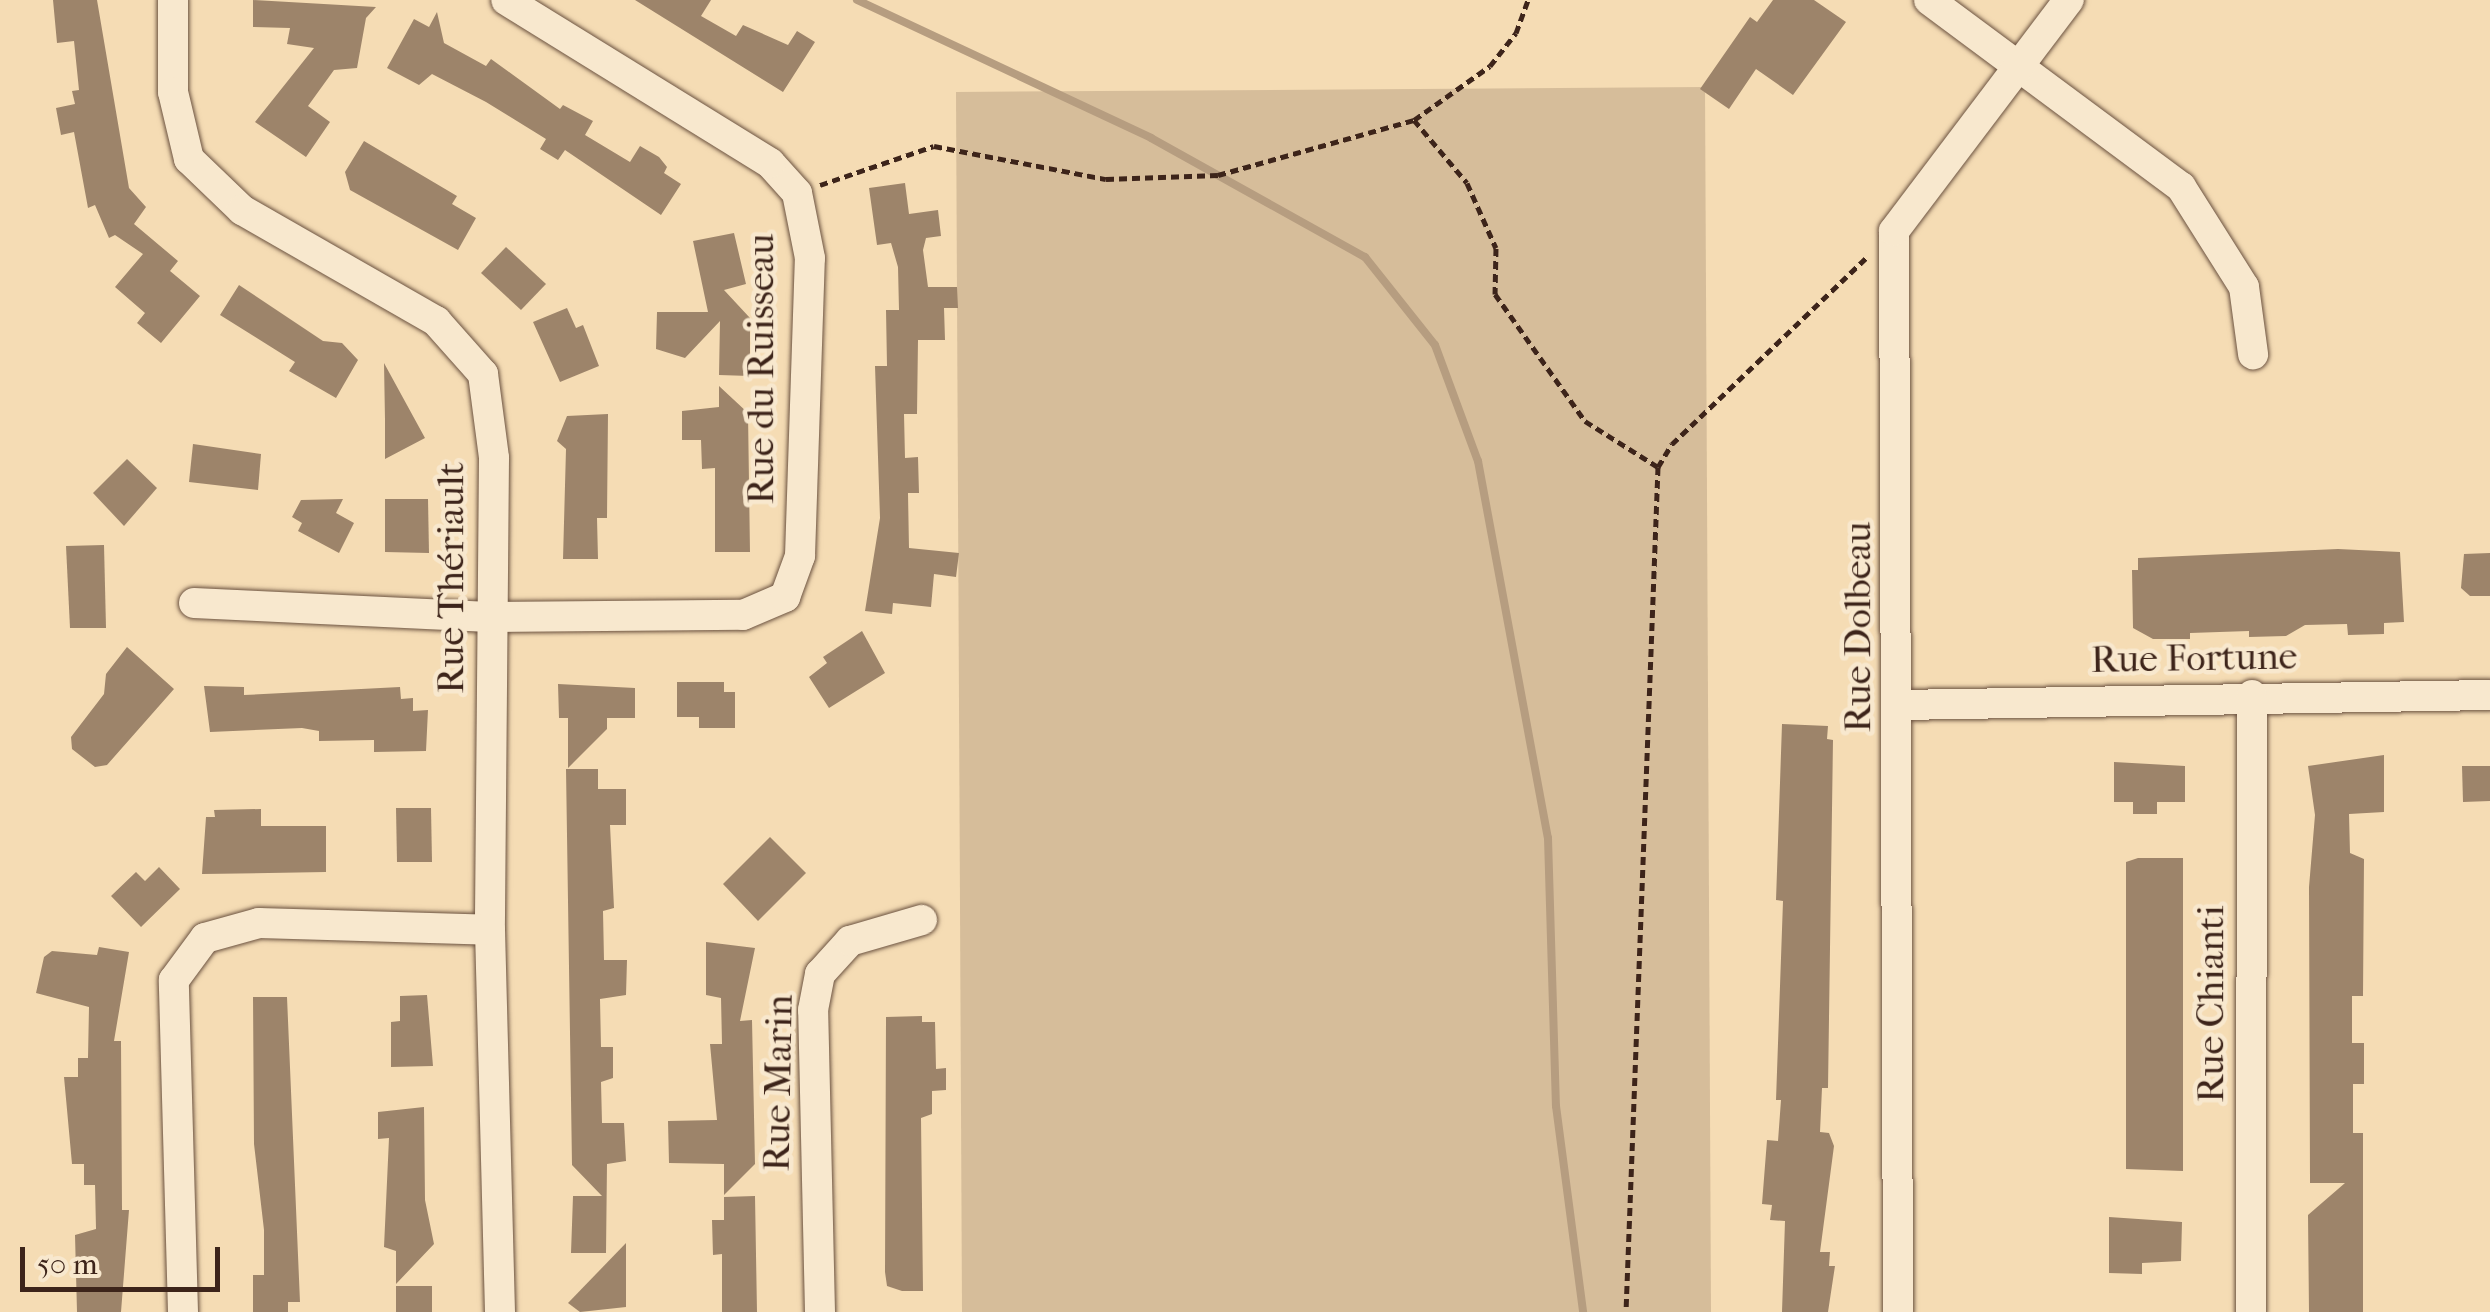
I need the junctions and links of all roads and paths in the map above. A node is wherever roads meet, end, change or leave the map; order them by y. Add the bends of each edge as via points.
1 (173, 0) edge
2 (506, 0) edge
3 (1528, 0) edge
4 (1929, 0) edge
5 (2069, 0) edge
6 (2020, 68) junction
7 (1414, 120) junction
8 (797, 193) junction
9 (1894, 231) junction
10 (2253, 354) dead end
11 (1658, 466) junction
12 (194, 603) dead end
13 (490, 616) junction
14 (2252, 695) junction
15 (2490, 695) edge
16 (1899, 705) junction
17 (922, 920) dead end
18 (490, 930) junction
19 (183, 1312) edge
20 (500, 1312) edge
21 (820, 1312) edge
22 (1626, 1312) edge
23 (1898, 1312) edge
24 (2250, 1312) edge

1 - 13 street, Rue Thériault via 173,92 190,159 242,210 436,321 483,374 494,458
2 - 8 street, Rue du Ruisseau via 770,163
3 - 7 path via 1516,33 1490,66
4 - 6 street
5 - 6 street
6 - 9 street
6 - 10 street via 2182,187 2244,287
7 - 8 path via 1218,174 1106,179 934,146
7 - 11 path via 1468,182 1496,248 1495,294 1585,421
8 - 13 street, Rue du Ruisseau via 809,278 800,556 784,597 743,615
9 - 11 path via 1672,444
9 - 16 street, Rue Dolbeau
11 - 22 path
12 - 13 street, Rue du Ruisseau
13 - 18 street, Rue Thériault
14 - 15 street, Rue Fortune
14 - 16 street, Rue Fortune
14 - 24 street, Rue Chianti
16 - 23 street, Rue Dolbeau
17 - 21 street, Rue Marin via 850,941 820,974 813,1010
18 - 19 street via 259,923 205,938 174,980
18 - 20 street, Rue Thériault

